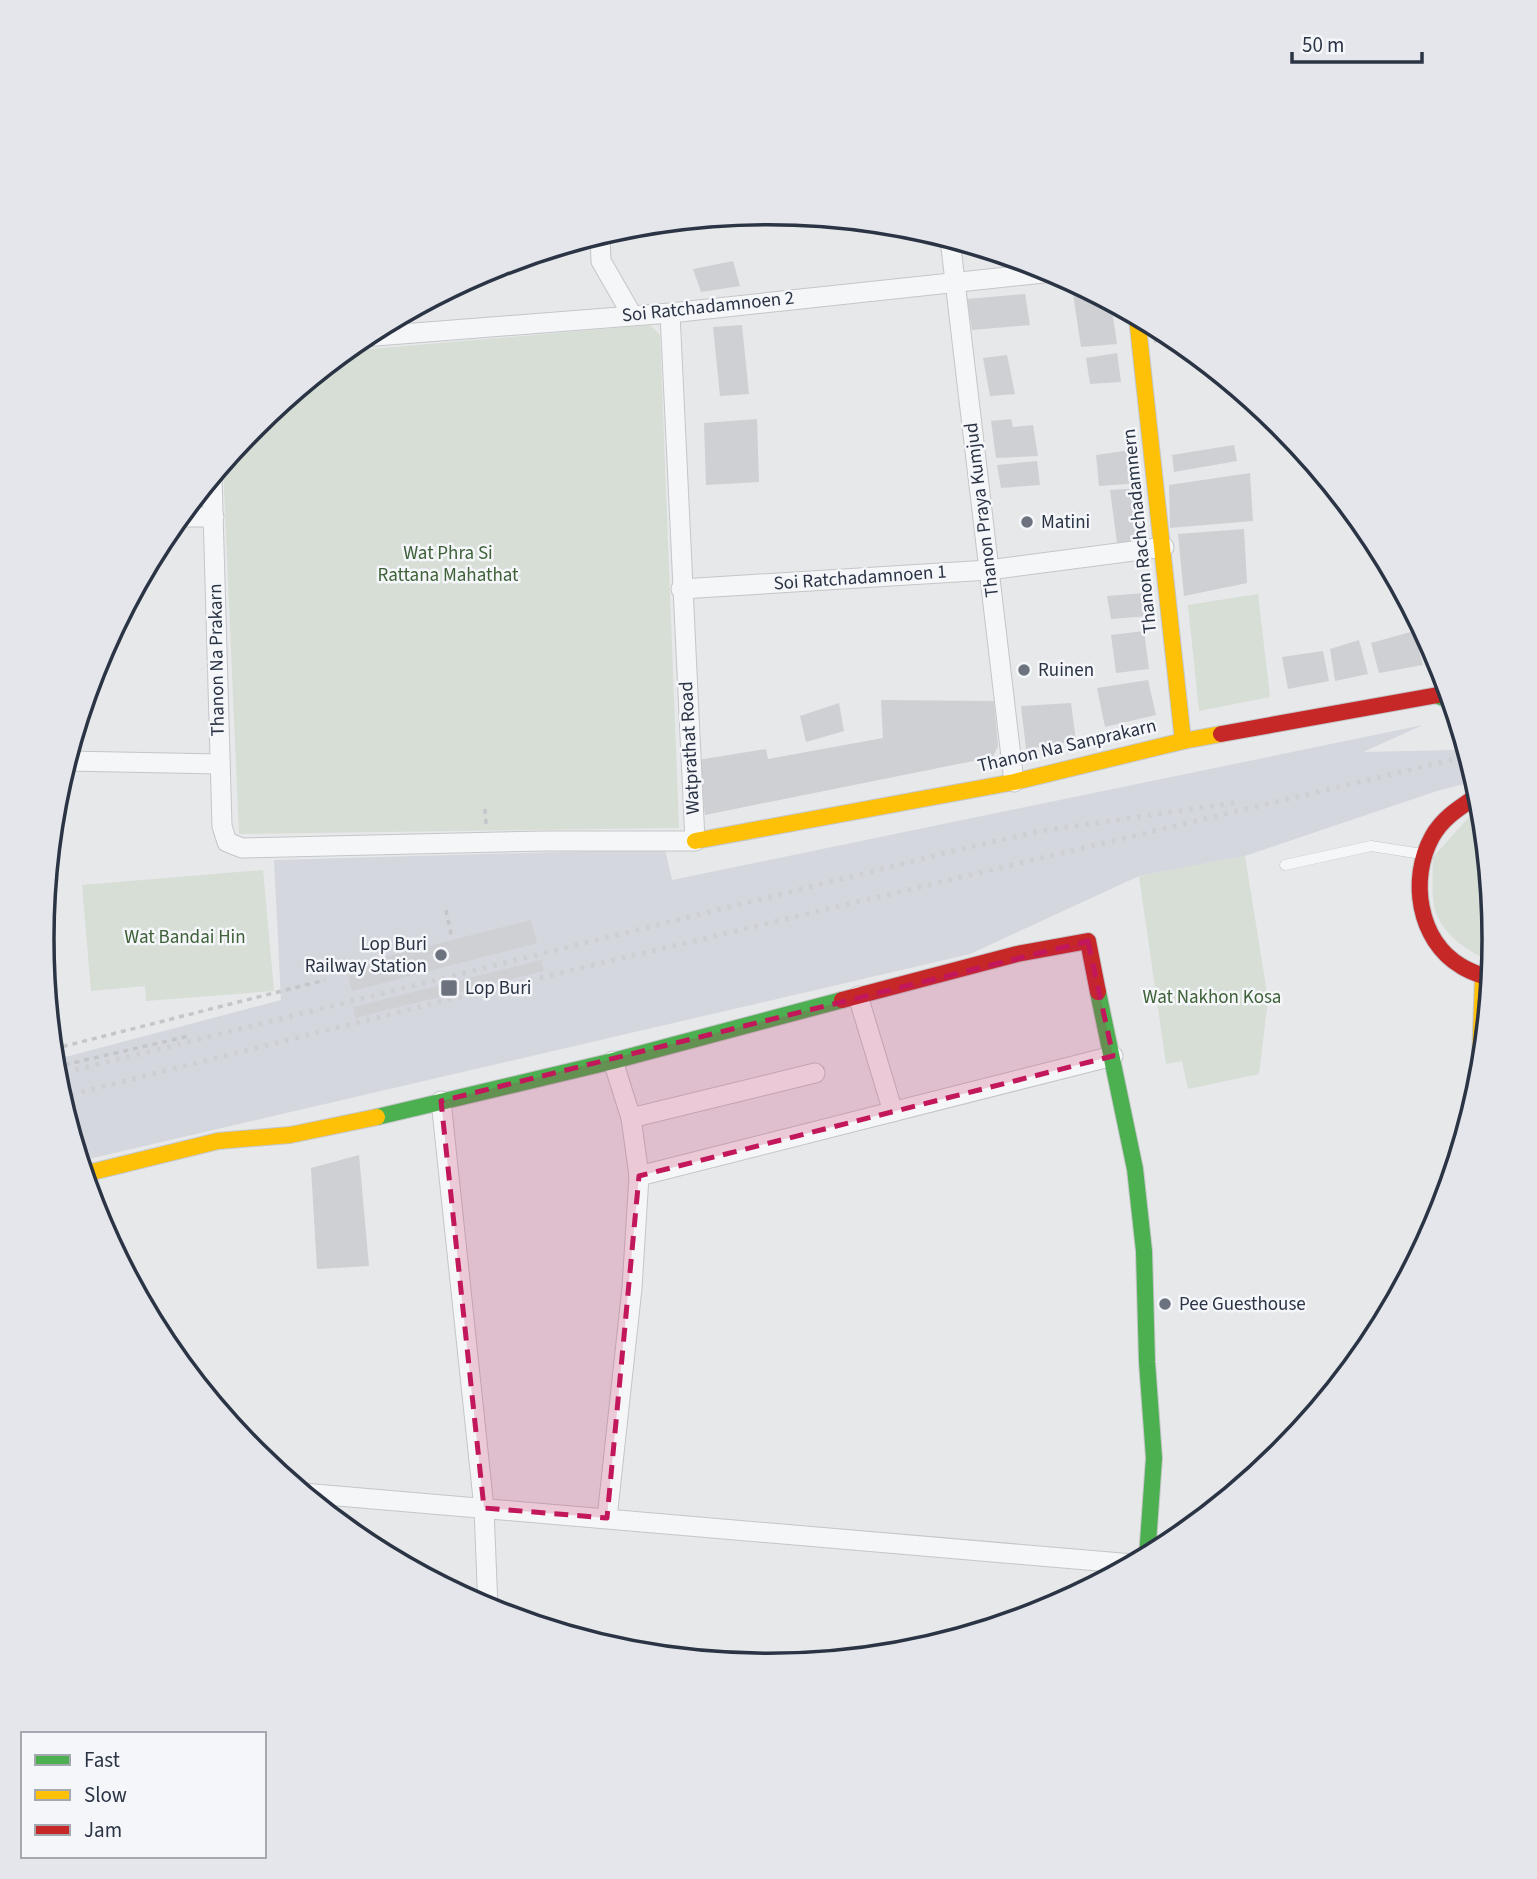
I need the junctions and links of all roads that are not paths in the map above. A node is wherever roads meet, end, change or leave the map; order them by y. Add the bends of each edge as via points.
1 (600, 246) edge
2 (951, 250) edge
3 (1027, 274) edge
4 (955, 281) junction
5 (670, 313) junction
6 (632, 315) junction
7 (1138, 329) edge
8 (389, 335) edge
9 (213, 492) edge
10 (193, 517) edge
11 (214, 517) junction
12 (1164, 547) junction
13 (989, 570) junction
14 (681, 589) junction
15 (1440, 698) edge
16 (1183, 741) junction
17 (77, 761) edge
18 (220, 764) junction
19 (1014, 782) junction
20 (1469, 799) edge
21 (695, 841) junction
22 (227, 842) joint
23 (1423, 854) junction
24 (1285, 865) dead end
25 (1481, 975) edge
26 (858, 996) junction
27 (1113, 1056) junction
28 (612, 1061) junction
29 (815, 1073) dead end
30 (441, 1101) junction
31 (892, 1112) junction
32 (631, 1118) junction
33 (93, 1172) edge
34 (639, 1176) junction
35 (320, 1494) edge
36 (484, 1508) junction
37 (607, 1518) junction
38 (1148, 1544) edge
39 (1117, 1563) edge
40 (487, 1596) edge

1 - 6 street via 601,261
2 - 4 street, Thanon Praya Kumjud
3 - 4 street, Soi Ratchadamnoen 2
4 - 5 street, Soi Ratchadamnoen 2
4 - 13 street, Thanon Praya Kumjud
5 - 6 street, Soi Ratchadamnoen 2
5 - 14 street, Watprathat Road
6 - 8 street, Soi Ratchadamnoen 2
7 - 12 street, Thanon Rachchadamnern
9 - 11 street, Thanon Na Prakarn
10 - 11 street
11 - 18 street, Thanon Na Prakarn
12 - 13 street, Soi Ratchadamnoen 1
12 - 16 street, Thanon Rachchadamnern
13 - 14 street, Soi Ratchadamnoen 1
13 - 19 street, Thanon Praya Kumjud
14 - 21 street, Watprathat Road
15 - 16 street, Thanon Na Sanprakarn
16 - 19 street, Thanon Na Sanprakarn
17 - 18 street
18 - 22 street, Thanon Na Prakarn via 222,826
19 - 21 street, Thanon Na Sanprakarn
20 - 23 street via 1447,815
21 - 22 street, Watprathat Road via 242,848
23 - 24 lane via 1371,846
23 - 25 street via 1418,879 1428,928 1461,966
26 - 27 street via 1017,954 1088,941
26 - 28 street
26 - 31 street
27 - 31 street
27 - 38 street via 1135,1169 1144,1251 1154,1458
28 - 30 street
28 - 32 street
29 - 32 street
30 - 33 street via 290,1135 218,1141
30 - 36 street
31 - 34 street
32 - 34 street
34 - 37 street
35 - 36 street
36 - 37 street
36 - 40 street
37 - 39 street

